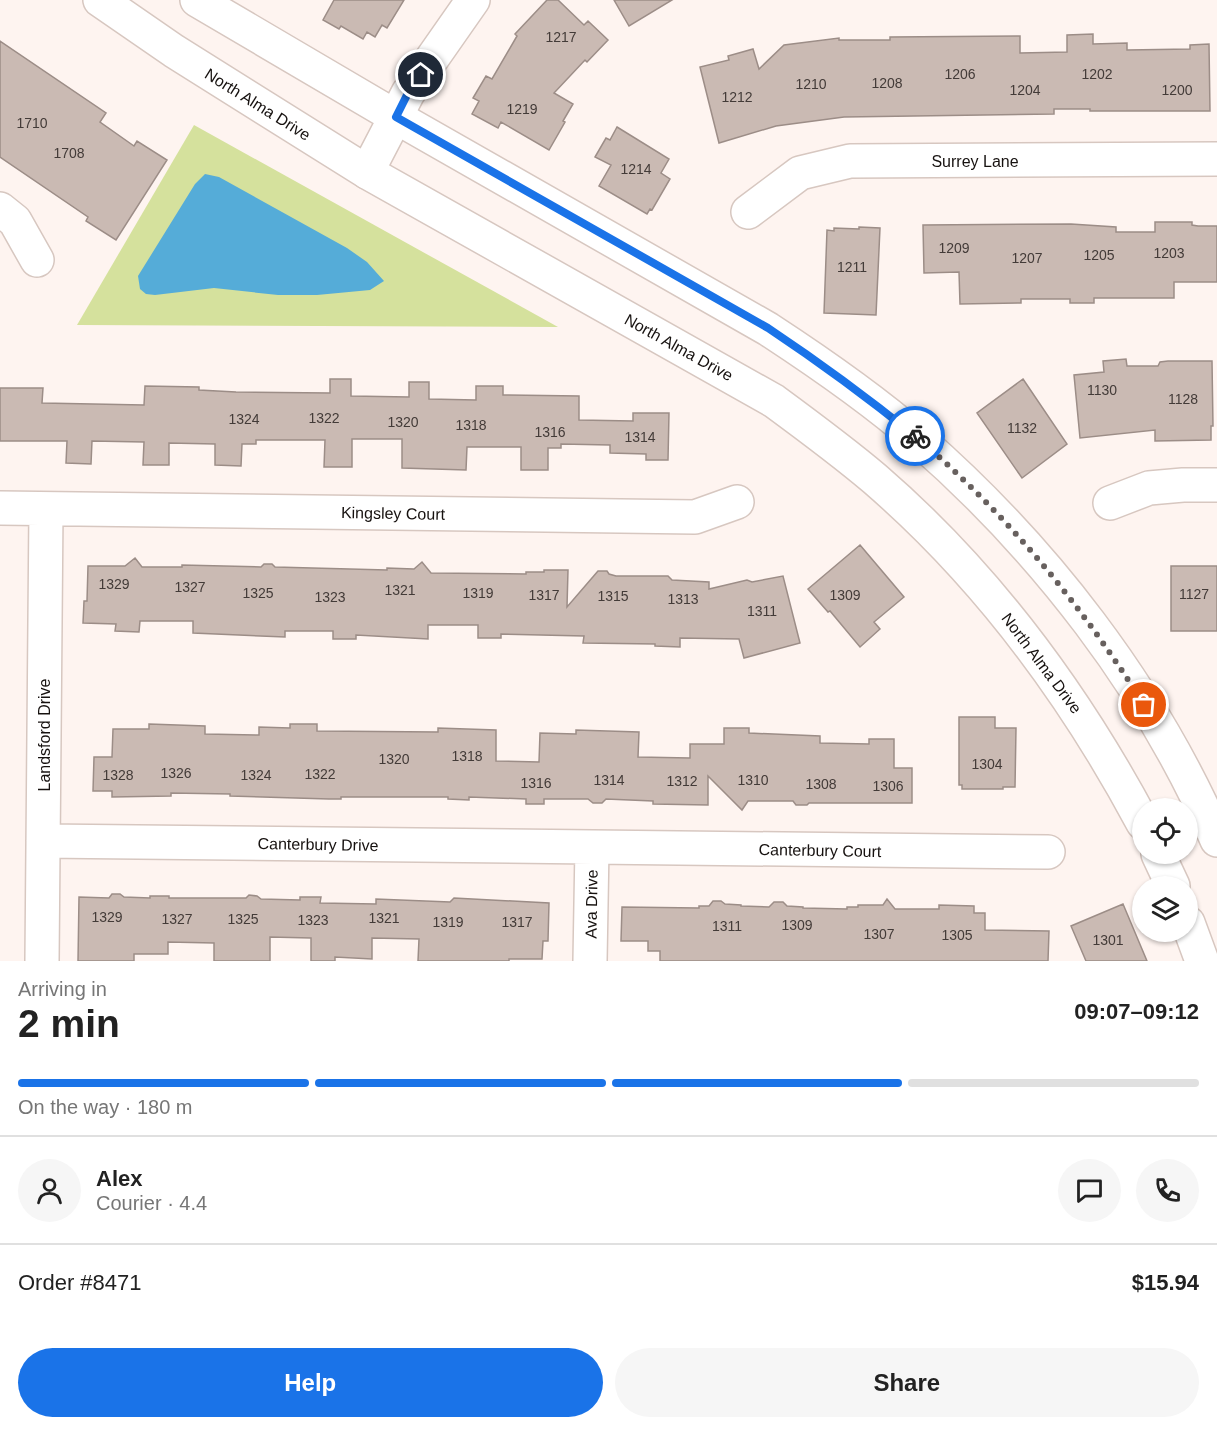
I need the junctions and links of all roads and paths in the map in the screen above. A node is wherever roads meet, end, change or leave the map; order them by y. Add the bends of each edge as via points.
1 (100, 0) edge
2 (197, 0) edge
3 (473, 0) edge
4 (396, 117) junction
5 (1217, 159) edge
6 (367, 172) junction
7 (0, 209) edge
8 (748, 212) dead end
9 (37, 260) dead end
10 (1217, 485) edge
11 (737, 502) dead end
12 (1110, 503) dead end
13 (0, 508) edge
14 (46, 508) junction
15 (1132, 802) edge
16 (1217, 840) edge
17 (43, 841) junction
18 (592, 847) junction
19 (1048, 852) dead end
20 (1195, 942) edge
21 (42, 961) edge
22 (590, 961) edge
23 (1202, 961) edge

1 - 6 street, North Alma Drive
2 - 4 street
3 - 4 street via 408,93
4 - 6 street
4 - 16 street via 768,328 870,399 918,439 1006,524 1086,620 1155,722
5 - 8 street, Surrey Lane via 850,161 800,172
6 - 15 street, North Alma Drive via 774,401 876,480 960,562 1010,619 1086,723
7 - 9 street via 15,221
10 - 12 street via 1149,488
11 - 14 street, Kingsley Court via 694,517
13 - 14 street, Kingsley Court
14 - 17 street, Landsford Drive
17 - 18 street, Canterbury Drive
17 - 21 street, Landsford Drive
18 - 19 street, Canterbury Court
18 - 22 street, Ava Drive
20 - 23 street

